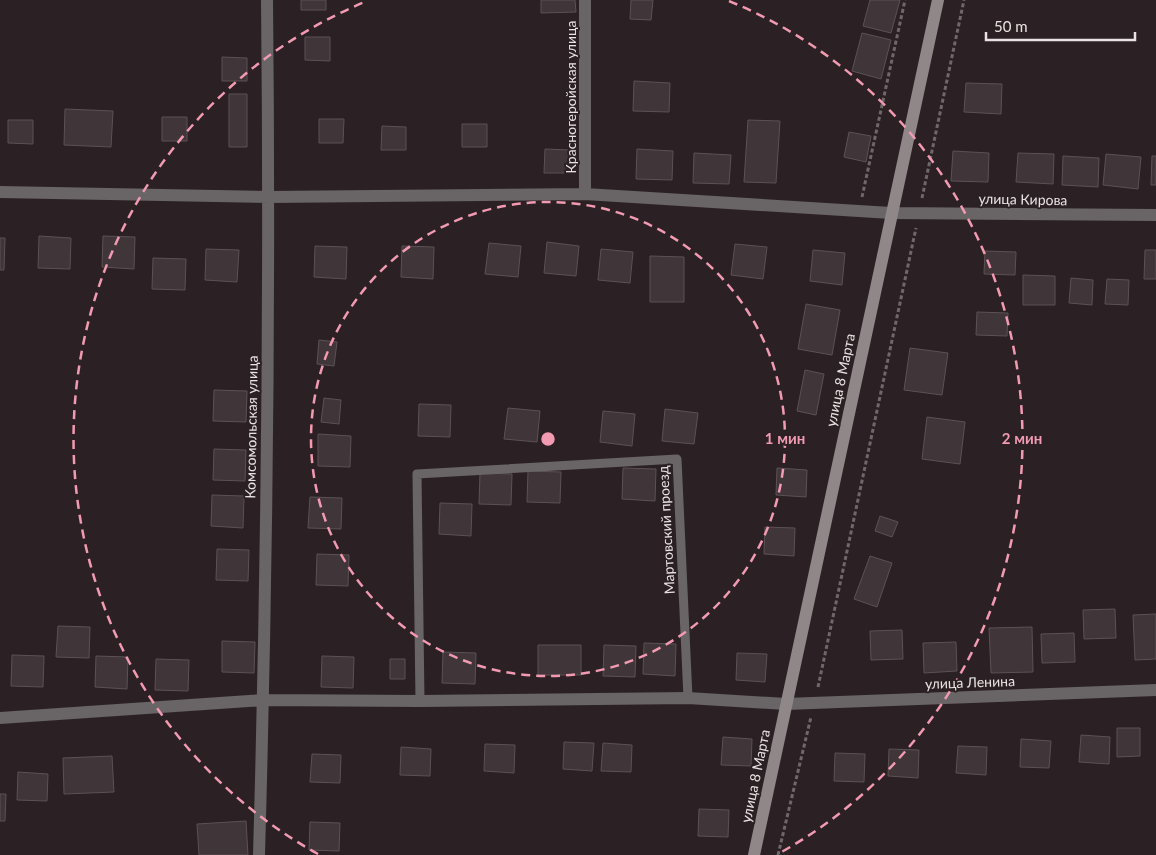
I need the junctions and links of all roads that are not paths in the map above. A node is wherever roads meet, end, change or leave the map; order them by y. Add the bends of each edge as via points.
1 (267, 0) edge
2 (585, 0) edge
3 (938, 0) edge
4 (0, 192) edge
5 (585, 194) junction
6 (269, 197) junction
7 (891, 213) junction
8 (1156, 216) edge
9 (1156, 690) edge
10 (688, 698) junction
11 (263, 700) junction
12 (420, 701) junction
13 (786, 704) junction
14 (0, 718) edge
15 (259, 855) edge
16 (754, 855) edge

1 - 6 street, Комсомольская улица
2 - 5 street, Красногеройская улица
3 - 7 main road, улица 8 Марта
4 - 6 street, улица Кирова
5 - 6 street, улица Кирова
5 - 7 street, улица Кирова
6 - 11 street, Комсомольская улица
7 - 8 street, улица Кирова
7 - 13 main road, улица 8 Марта
9 - 13 street, улица Ленина
10 - 12 street, улица Ленина
10 - 12 lane, Мартовский проезд via 678,459 417,474
10 - 13 street, улица Ленина
11 - 12 street, улица Ленина
11 - 14 street, улица Ленина
11 - 15 street, Комсомольская улица
13 - 16 main road, улица 8 Марта

